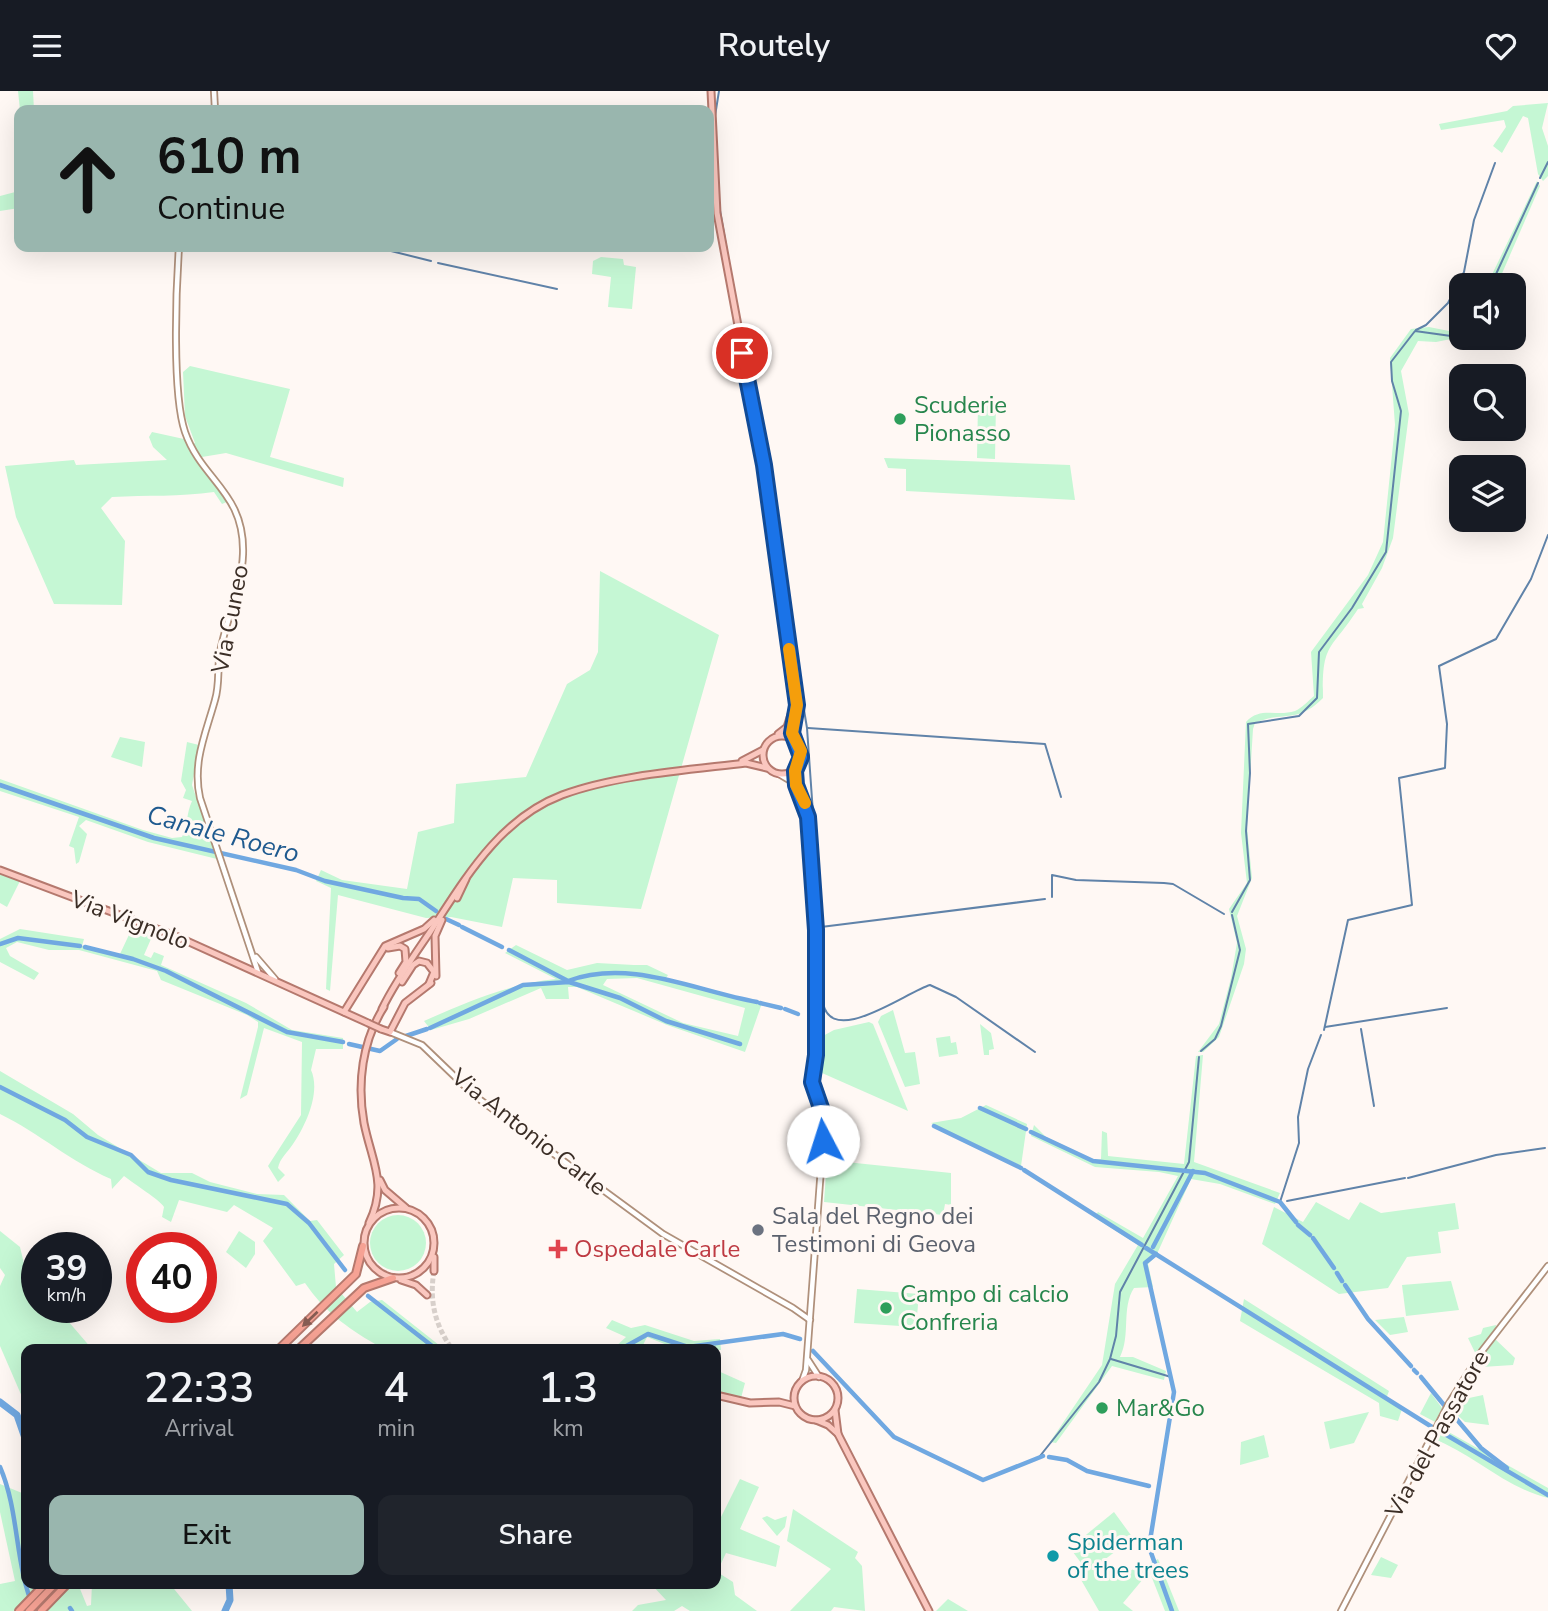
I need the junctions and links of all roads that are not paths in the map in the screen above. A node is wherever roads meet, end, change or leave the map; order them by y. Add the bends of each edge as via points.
1 (714, 150) edge
2 (179, 252) edge
3 (796, 698) junction
4 (772, 738) junction
5 (795, 740) junction
6 (763, 750) junction
7 (725, 766) junction
8 (767, 768) junction
9 (795, 769) junction
10 (779, 774) junction
11 (796, 785) junction
12 (0, 870) edge
13 (467, 875) junction
14 (382, 951) junction
15 (255, 957) junction
16 (261, 964) junction
17 (248, 967) junction
18 (258, 972) junction
19 (276, 980) junction
20 (429, 984) junction
21 (384, 1007) junction
22 (344, 1012) junction
23 (390, 1032) junction
24 (375, 1167) junction
25 (406, 1208) junction
26 (369, 1223) junction
27 (363, 1246) junction
28 (434, 1249) junction
29 (1548, 1266) edge
30 (434, 1271) tunnel mouth
31 (395, 1278) junction
32 (427, 1295) dead end
33 (793, 1308) junction
34 (810, 1313) junction
35 (810, 1320) junction
36 (284, 1344) edge
37 (304, 1344) edge
38 (807, 1359) junction
39 (819, 1377) junction
40 (802, 1381) junction
41 (794, 1393) junction
42 (721, 1396) edge
43 (779, 1402) junction
44 (795, 1406) junction
45 (835, 1409) junction
46 (816, 1420) junction
47 (838, 1434) junction
48 (40, 1589) edge
49 (50, 1589) edge
50 (62, 1589) edge
51 (19, 1611) edge
52 (29, 1611) edge
53 (41, 1611) edge
54 (929, 1611) edge
55 (1340, 1611) edge

1 - 3 main road via 717,213 764,465
2 - 15 street, Via Cuneo via 182,422 190,444 229,496 242,542 217,692 197,768 200,798
3 - 4 main road via 787,727
3 - 5 main road
4 - 5 main road via 783,735
4 - 6 main road
5 - 9 main road via 801,757
6 - 7 main road
6 - 8 main road
7 - 8 main road via 746,763
7 - 13 main road via 561,795 518,820
8 - 10 main road
9 - 10 main road
9 - 11 street
10 - 11 street
11 - 34 street via 808,817 815,898 816,1055 812,1082 821,1108 823,1141
12 - 17 main road, Via Vignolo
13 - 14 main road via 429,926 389,943
13 - 20 main road via 437,928 437,975
13 - 21 main road
14 - 21 main road via 400,946 407,955
14 - 22 main road
15 - 16 street, Via Cuneo
15 - 17 street
15 - 18 street, Via Cuneo
16 - 18 street
16 - 19 street, Via Cuneo
17 - 18 main road, Via Vignolo
18 - 19 main road, Via Antonio Carle
19 - 22 main road, Via Antonio Carle
20 - 21 main road via 434,972 419,961
20 - 23 main road via 405,1003
21 - 24 main road via 361,1080 364,1122
22 - 23 main road, Via Antonio Carle, bridge
23 - 33 street, Via Antonio Carle via 422,1045 475,1096 663,1234
24 - 25 main road via 385,1190
24 - 26 main road via 379,1198
25 - 26 main road via 385,1210
25 - 28 main road via 426,1220
26 - 27 main road
27 - 31 main road via 372,1267
27 -> 36 highway via 358,1270
28 - 30 main road
28 - 31 main road via 417,1273
29 - 55 street, Via del Passatore via 1493,1336 1448,1405
31 - 32 main road via 416,1285
31 - 37 highway via 368,1285
33 - 34 street, Via Antonio Carle
33 - 35 street, Via Antonio Carle
34 - 35 street
35 - 38 street
38 - 39 street
38 - 40 street
39 - 40 main road
39 - 45 main road via 836,1390
40 - 41 main road
41 - 43 main road
41 - 44 main road
42 - 43 main road via 750,1403
43 - 44 main road
44 - 46 main road via 804,1417
45 - 46 main road
45 - 47 main road
46 - 47 main road
47 - 54 main road
48 - 51 highway
49 - 52 highway
50 - 53 highway

